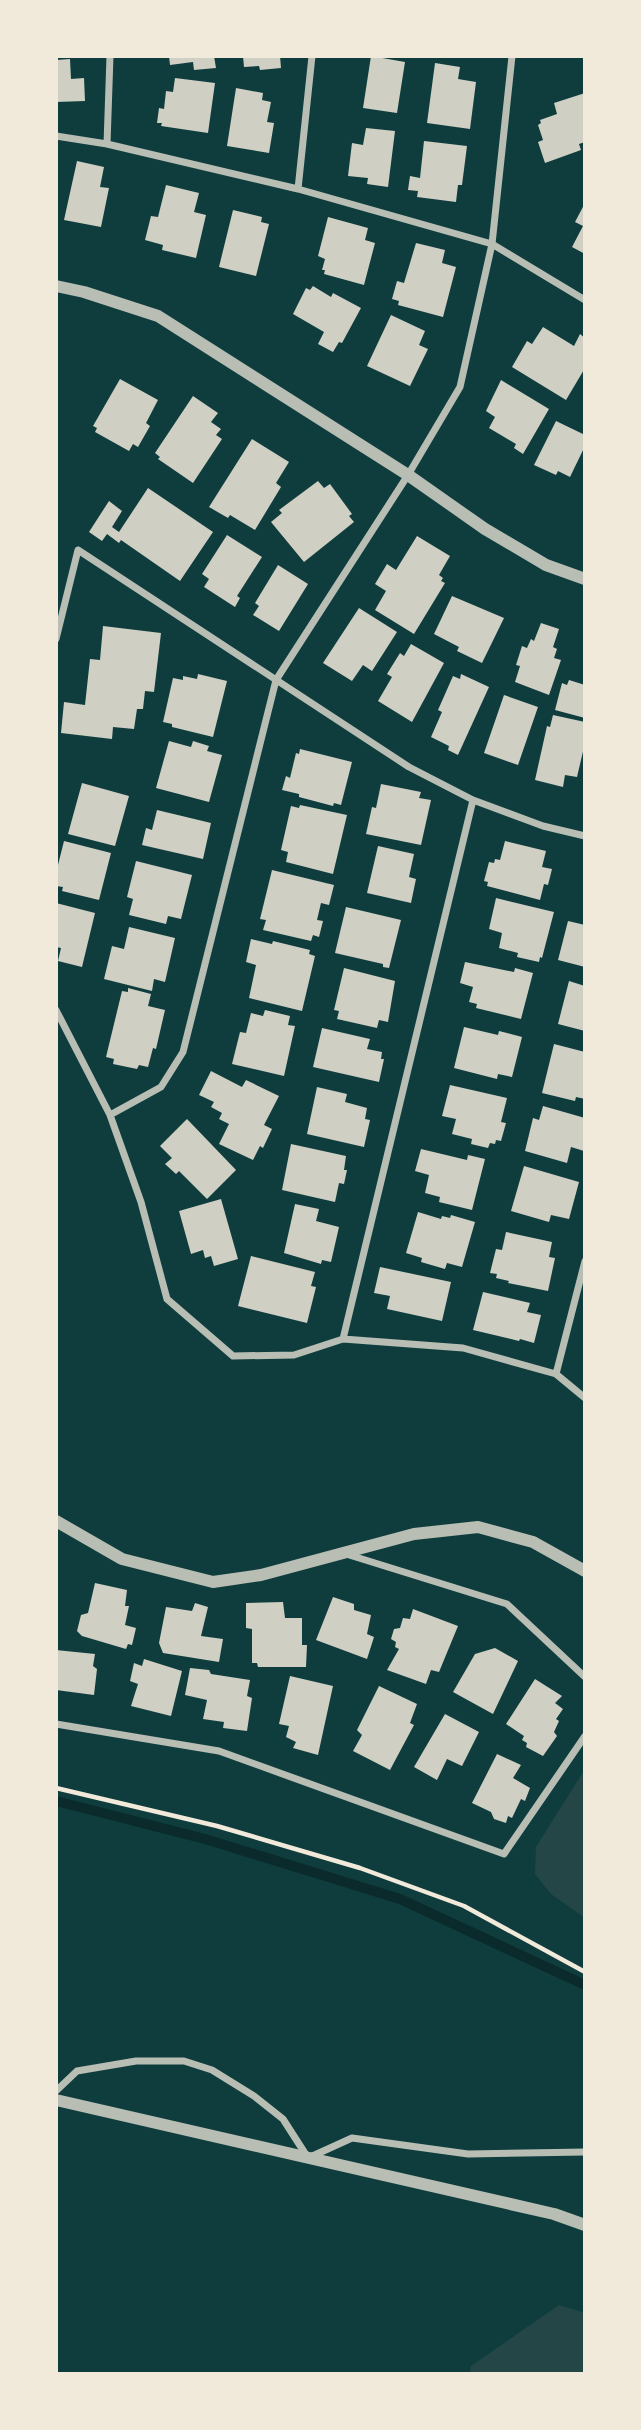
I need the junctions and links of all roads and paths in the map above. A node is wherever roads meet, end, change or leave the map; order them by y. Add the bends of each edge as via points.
1 (110, 56) edge
2 (312, 56) edge
3 (512, 56) edge
4 (56, 136) edge
5 (107, 144) junction
6 (298, 189) junction
7 (492, 244) junction
8 (56, 286) edge
9 (585, 300) edge
10 (408, 475) junction
11 (585, 579) edge
12 (56, 639) edge
13 (276, 680) junction
14 (473, 800) junction
15 (585, 836) edge
16 (56, 1010) edge
17 (110, 1115) junction
18 (585, 1261) edge
19 (343, 1339) junction
20 (556, 1374) junction
21 (585, 1398) edge
22 (56, 1521) edge
23 (342, 1553) junction
24 (585, 1571) edge
25 (585, 1678) edge
26 (56, 1724) edge
27 (585, 1736) edge
28 (56, 1788) edge
29 (585, 1972) edge
30 (56, 2091) edge
31 (56, 2100) edge
32 (585, 2152) edge
33 (308, 2158) junction
34 (585, 2225) edge

1 - 5 street
2 - 6 street
3 - 7 street
4 - 5 street
5 - 6 street
6 - 7 street
7 - 9 street
7 - 10 street via 460,387
8 - 10 street via 158,316
10 - 11 street via 546,565
10 - 13 street
12 - 13 street via 78,550
13 - 14 street via 409,767
13 - 17 street via 183,1052 161,1087
14 - 15 street
14 - 19 street
16 - 17 street
17 - 19 street via 141,1202 167,1299 233,1356 294,1355
18 - 20 street
19 - 20 street via 463,1348
20 - 21 street
22 - 23 street via 122,1559 213,1582 261,1575
23 - 24 street via 414,1534 478,1527 533,1542
23 - 25 street via 507,1604
26 - 27 street via 219,1752 505,1854
28 - 29 path via 217,1826 360,1868 464,1906
30 - 33 street via 77,2071 136,2061 184,2061 212,2070 254,2096 283,2119
31 - 33 street
32 - 33 street via 468,2154 352,2138
33 - 34 street

